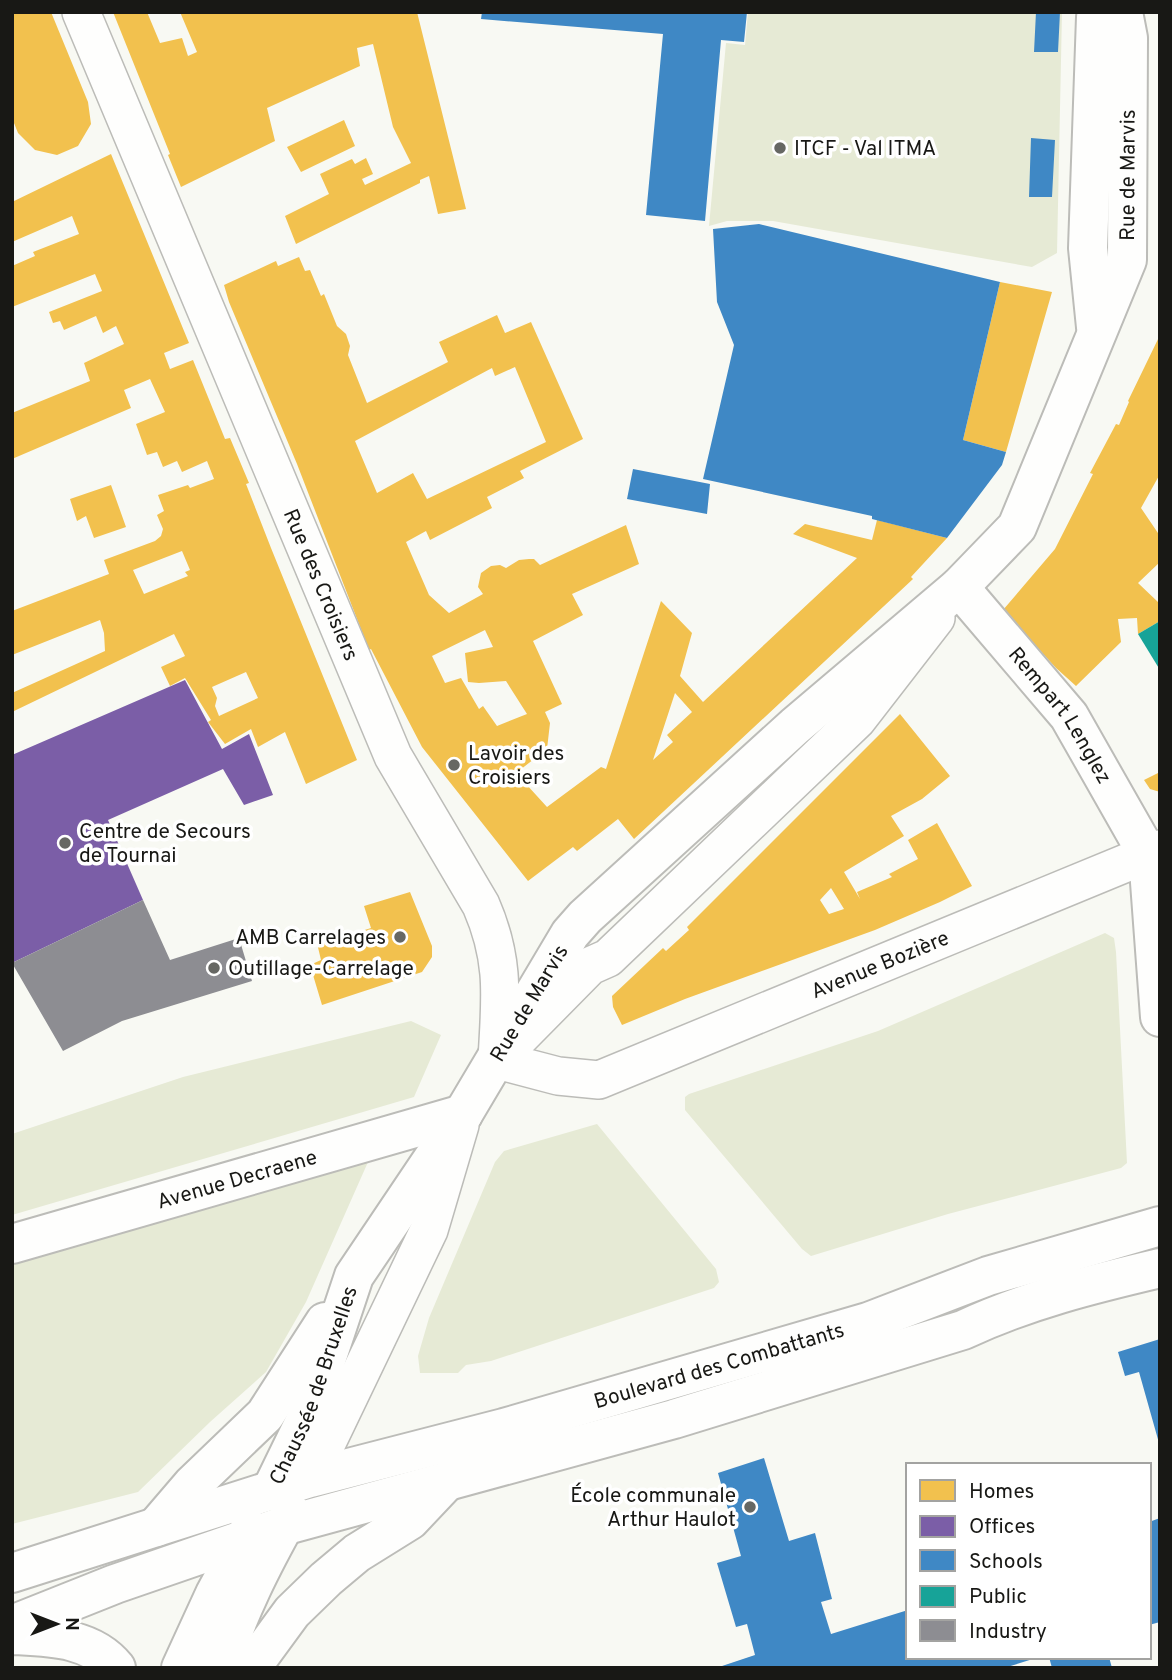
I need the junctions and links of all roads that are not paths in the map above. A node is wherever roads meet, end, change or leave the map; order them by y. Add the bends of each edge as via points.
1 (81, 12) edge
2 (1098, 12) edge
3 (1123, 12) edge
4 (1096, 333) junction
5 (959, 587) junction
6 (1154, 852) edge
7 (1160, 1017) edge
8 (497, 1060) junction
9 (463, 1114) junction
10 (1160, 1226) edge
11 (12, 1244) edge
12 (1160, 1268) edge
13 (354, 1276) junction
14 (310, 1478) junction
15 (444, 1484) junction
16 (272, 1489) junction
17 (283, 1526) junction
18 (156, 1527) junction
19 (244, 1539) junction
20 (12, 1573) edge
21 (12, 1625) edge
22 (12, 1635) edge
23 (116, 1668) edge
24 (181, 1668) edge
25 (221, 1668) edge
26 (251, 1668) edge

1 - 8 street, Rue des Croisiers via 402,773 493,931 501,976
2 - 4 street, Rue de Marvis via 1088,248
3 - 4 street, Rue de Marvis via 1128,38 1127,260
4 - 5 street, Rue de Marvis via 1017,527
5 - 6 street, Rempart Lenglez via 1069,716
5 - 8 street, Rue de Marvis via 795,726 586,917 570,934
6 - 7 street
6 - 8 street, Avenue Bozière via 599,1080 558,1076
8 - 9 street, Chaussée de Bruxelles
9 - 11 street, Avenue Decraene
9 - 13 street, Chaussée de Bruxelles
9 - 14 street, Chaussée de Bruxelles via 429,1230
10 - 14 street, Boulevard des Combattants via 988,1276 842,1330 504,1429
12 - 15 street, Boulevard des Combattants via 1080,1286 963,1330
13 - 16 street, Chaussée de Bruxelles via 307,1417
13 - 18 street via 264,1415
14 - 16 street, Boulevard des Combattants
14 - 17 street, Chaussée de Bruxelles
15 - 17 street, Boulevard des Combattants
15 - 26 street via 410,1520 326,1579 292,1612
16 - 18 street, Boulevard des Combattants
16 - 19 street, Chaussée de Bruxelles
17 - 19 street, Boulevard des Combattants
17 - 25 street, Chaussée de Bruxelles via 230,1637
18 - 20 street, Boulevard des Combattants
19 - 21 street, Boulevard des Combattants
19 - 24 street, Chaussée de Bruxelles
22 - 23 street via 88,1646

